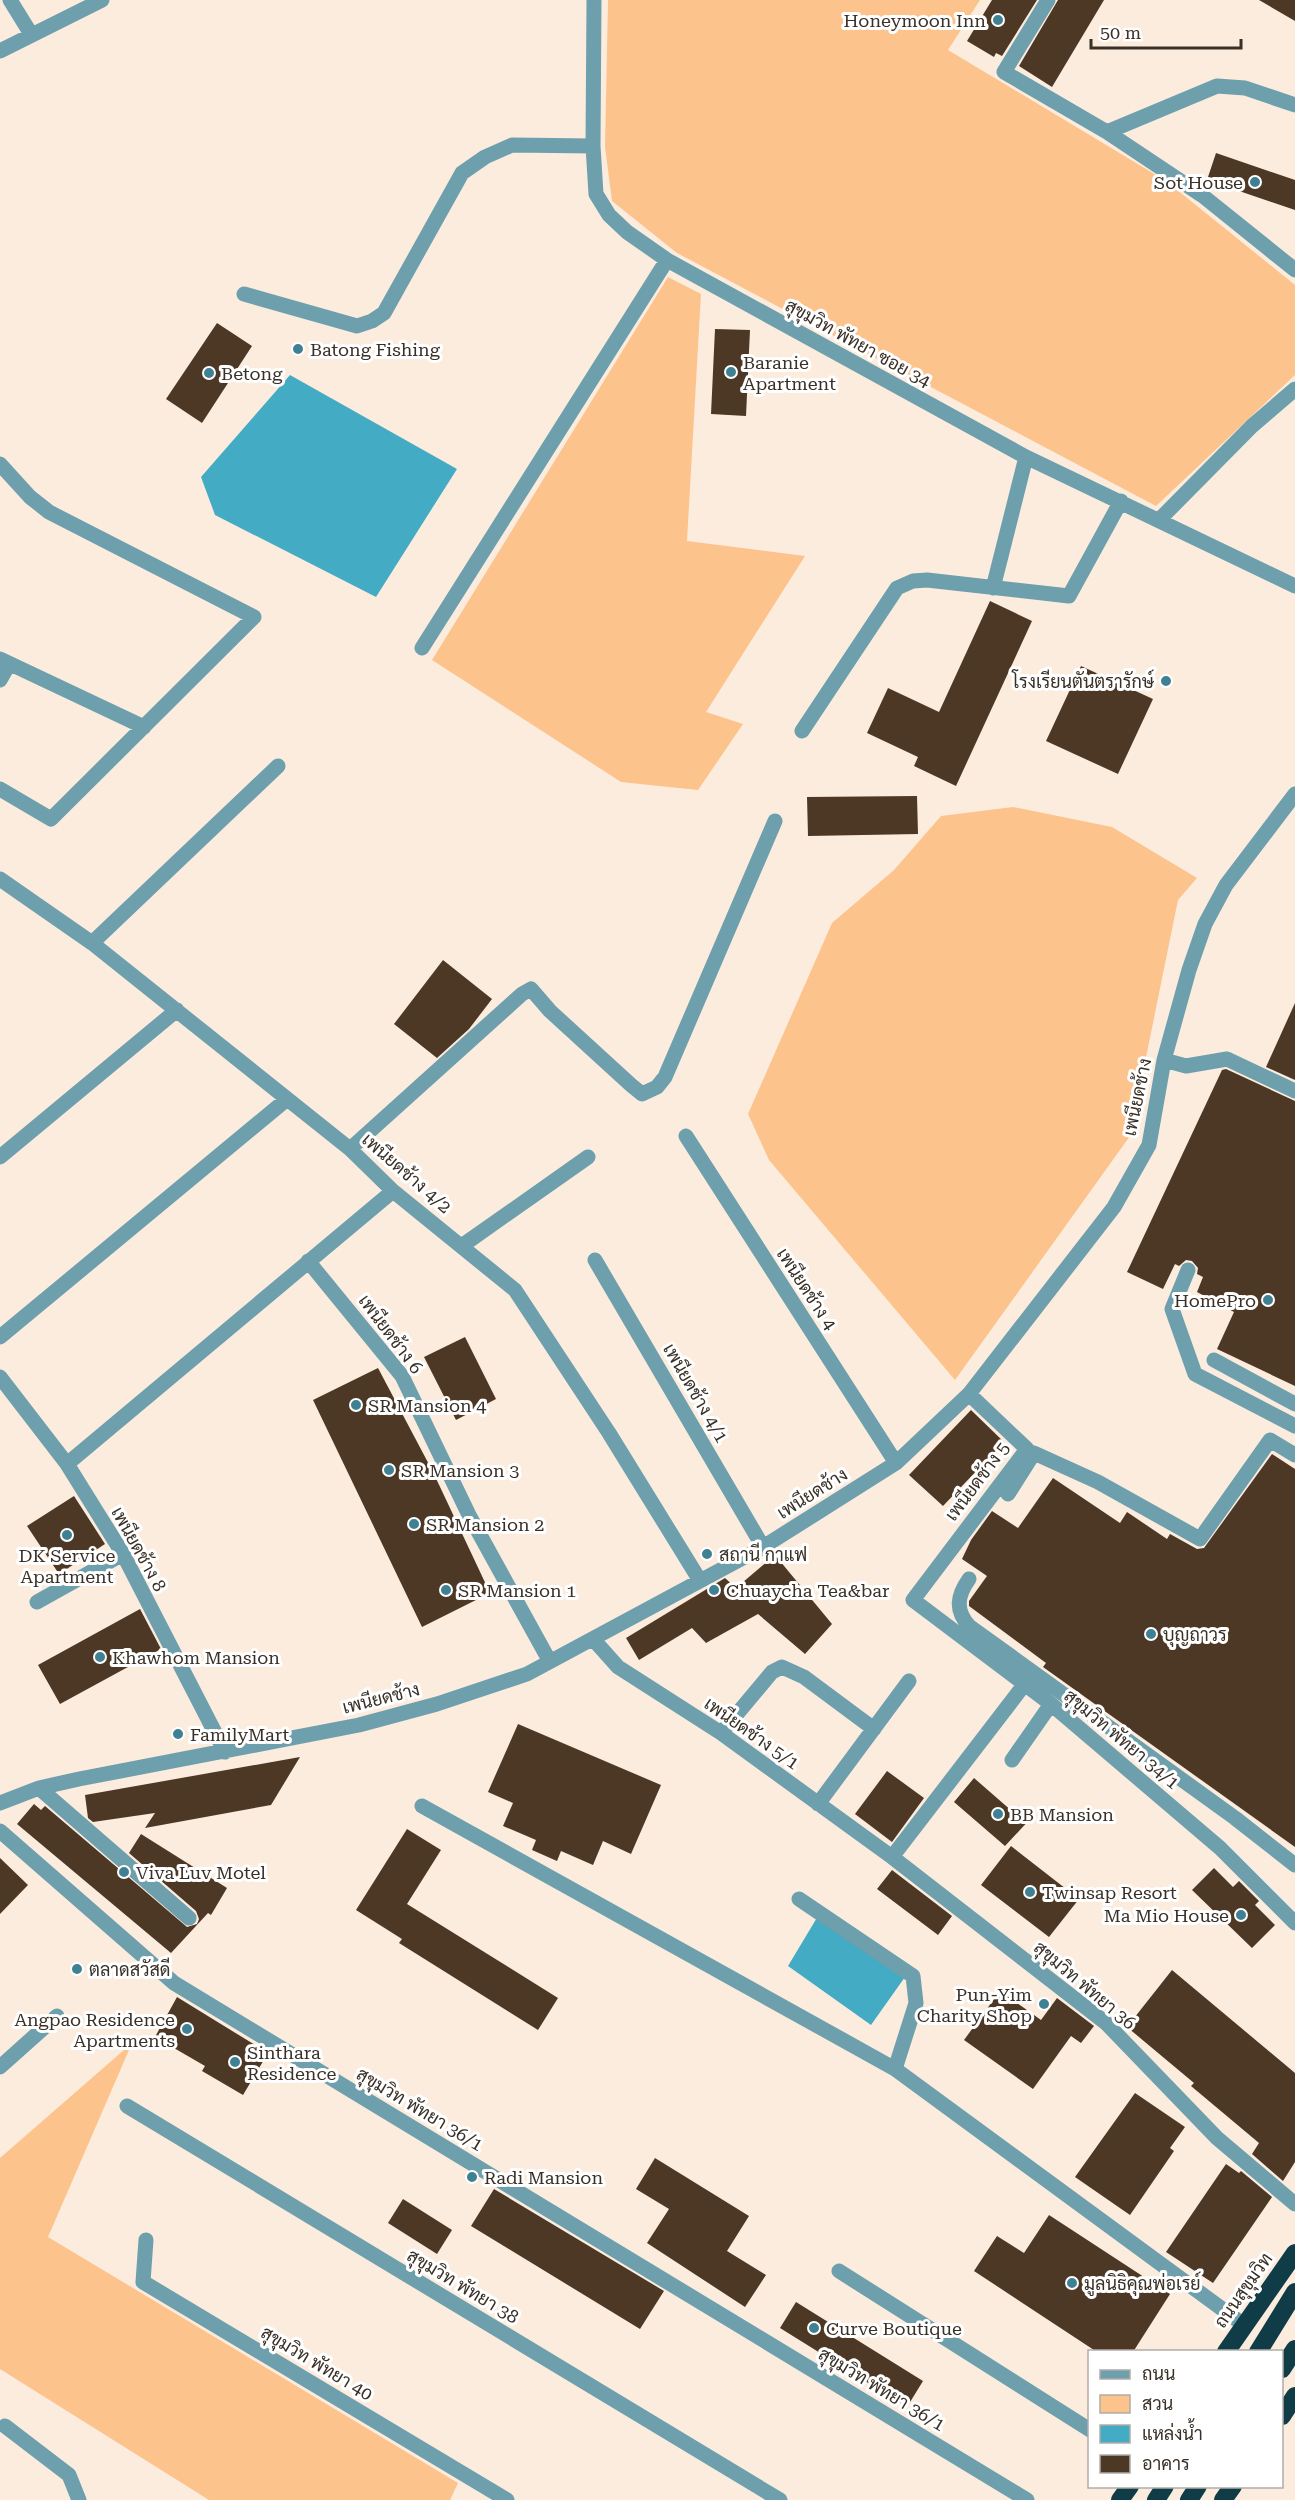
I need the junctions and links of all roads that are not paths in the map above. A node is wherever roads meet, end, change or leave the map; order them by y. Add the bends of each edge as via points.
1 (10, 0) edge
2 (102, 0) edge
3 (594, 0) edge
4 (1048, 0) edge
5 (31, 34) junction
6 (0, 51) edge
7 (1295, 105) edge
8 (1107, 132) junction
9 (593, 146) junction
10 (667, 260) junction
11 (1295, 270) edge
12 (244, 294) dead end
13 (1295, 390) edge
14 (1026, 457) junction
15 (0, 464) edge
16 (1120, 501) junction
17 (1160, 519) junction
18 (1295, 586) edge
19 (993, 588) junction
20 (422, 648) dead end
21 (4, 662) edge
22 (0, 680) edge
23 (144, 728) junction
24 (802, 731) dead end
25 (278, 766) dead end
26 (0, 789) edge
27 (1295, 794) edge
28 (775, 821) dead end
29 (0, 879) edge
30 (92, 943) junction
31 (177, 1010) junction
32 (1164, 1060) junction
33 (1295, 1090) edge
34 (286, 1100) junction
35 (686, 1136) dead end
36 (350, 1149) junction
37 (588, 1156) dead end
38 (0, 1157) edge
39 (393, 1191) junction
40 (463, 1245) junction
41 (595, 1260) dead end
42 (308, 1261) junction
43 (1188, 1270) dead end
44 (0, 1337) edge
45 (1214, 1360) dead end
46 (2, 1383) edge
47 (969, 1395) junction
48 (1295, 1404) edge
49 (1295, 1425) edge
50 (1295, 1455) edge
51 (896, 1463) junction
52 (67, 1464) junction
53 (1008, 1494) dead end
54 (763, 1547) junction
55 (123, 1554) junction
56 (699, 1579) junction
57 (969, 1579) dead end
58 (912, 1600) joint
59 (37, 1602) dead end
60 (593, 1640) junction
61 (549, 1660) junction
62 (909, 1681) dead end
63 (1024, 1684) junction
64 (1051, 1704) junction
65 (874, 1729) junction
66 (721, 1733) junction
67 (225, 1752) junction
68 (1012, 1760) dead end
69 (39, 1788) junction
70 (0, 1803) edge
71 (818, 1804) junction
72 (422, 1806) dead end
73 (0, 1831) edge
74 (892, 1857) junction
75 (1295, 1865) edge
76 (799, 1899) dead end
77 (189, 1918) dead end
78 (1295, 1923) edge
79 (57, 2016) dead end
80 (0, 2067) edge
81 (895, 2069) junction
82 (127, 2106) dead end
83 (1295, 2205) edge
84 (146, 2240) dead end
85 (1295, 2253) edge
86 (839, 2271) dead end
87 (1295, 2292) edge
88 (1244, 2325) junction
89 (1295, 2349) edge
90 (1227, 2350) edge
91 (1259, 2350) edge
92 (1283, 2366) edge
93 (1295, 2396) edge
94 (1283, 2413) edge
95 (5, 2427) dead end
96 (1088, 2429) edge
97 (1129, 2488) edge
98 (1232, 2488) edge
99 (79, 2500) edge
100 (507, 2500) edge
101 (780, 2500) edge
102 (1027, 2500) edge
103 (1120, 2500) edge
104 (1223, 2500) edge

1 - 5 street
2 - 5 street
3 - 9 street, สุขุมวิท พัทยา ซอย 34
4 - 8 street via 1004,72
5 - 6 street
7 - 8 street via 1245,88 1217,86
8 - 11 street via 1203,196
9 - 10 street, สุขุมวิท พัทยา ซอย 34 via 596,194 609,215
9 - 12 street via 512,145 462,172 384,313 372,321 357,326
10 - 14 street, สุขุมวิท พัทยา ซอย 34
10 - 20 street
13 - 17 street via 1252,426
14 - 16 street, สุขุมวิท พัทยา ซอย 34
14 - 19 street
15 - 23 street via 49,512 254,617
16 - 17 street, สุขุมวิท พัทยา ซอย 34
16 - 19 street via 1069,596
17 - 18 street, สุขุมวิท พัทยา ซอย 34
19 - 24 street via 927,580 913,580 897,588
21 - 22 street
21 - 23 street
23 - 26 street via 51,819
25 - 30 street
27 - 32 street, เพนียดช้าง via 1226,885 1205,924
28 - 36 street via 665,1077 657,1087 642,1094 630,1085 531,989
29 - 30 street, เพนียดช้าง 4/2
30 - 31 street, เพนียดช้าง 4/2
31 - 34 street, เพนียดช้าง 4/2
31 - 38 street
32 - 33 street via 1186,1066 1227,1059
32 - 47 street, เพนียดช้าง via 1149,1145 1114,1207
34 - 36 street, เพนียดช้าง 4/2
34 - 44 street
35 - 51 street, เพนียดช้าง 4
36 - 39 street, เพนียดช้าง 4/2
37 - 40 street
39 - 40 street, เพนียดช้าง 4/2
39 - 42 street
40 - 56 street, เพนียดช้าง 4/2 via 515,1290
41 - 54 street, เพนียดช้าง 4/1
42 - 52 street
42 - 61 street, เพนียดช้าง 6 via 402,1376 469,1515
43 - 49 street via 1172,1309 1195,1374
45 - 48 street
46 - 52 street, เพนียดช้าง 8
47 - 51 street, เพนียดช้าง
47 - 58 street, เพนียดช้าง 5 via 1027,1449
50 - 53 street via 1270,1440 1200,1539 1098,1482 1034,1453
51 - 54 street, เพนียดช้าง
52 - 55 street, เพนียดช้าง 8
54 - 56 street, เพนียดช้าง
55 - 59 street
55 - 67 street, เพนียดช้าง 8
56 - 60 street, เพนียดช้าง
57 - 75 street via 958,1601 959,1611 969,1626
58 - 63 street, สุขุมวิท พัทยา 34/1
60 - 61 street, เพนียดช้าง
60 - 66 street, เพนียดช้าง 5/1 via 618,1667
61 - 67 street, เพนียดช้าง via 527,1674 437,1704 359,1725
62 - 65 street
63 - 64 street, สุขุมวิท พัทยา 34/1
63 - 74 street
64 - 68 street
64 - 78 street, สุขุมวิท พัทยา 34/1 via 1220,1848
65 - 66 street via 804,1677 782,1668 772,1672
65 - 71 street
66 - 71 street, เพนียดช้าง 5/1
67 - 69 street, เพนียดช้าง
69 - 70 street, เพนียดช้าง
69 - 77 street
71 - 74 street, เพนียดช้าง 5/1
72 - 81 street
73 - 102 street, สุขุมวิท พัทยา 36/1 via 174,1983
74 - 83 street, สุขุมวิท พัทยา 36 via 1106,2023 1217,2138
76 - 81 street via 913,1976 915,2002
79 - 80 street
81 - 88 street
82 - 101 street, สุขุมวิท พัทยา 38
84 - 100 street, สุขุมวิท พัทยา 40 via 143,2282
85 - 88 highway, ถนนสุขุมวิท
86 - 96 street
87 - 91 highway
88 - 90 highway, ถนนสุขุมวิท
89 - 92 highway
93 - 94 highway
95 - 99 street via 69,2475
97 - 103 highway
98 - 104 highway

